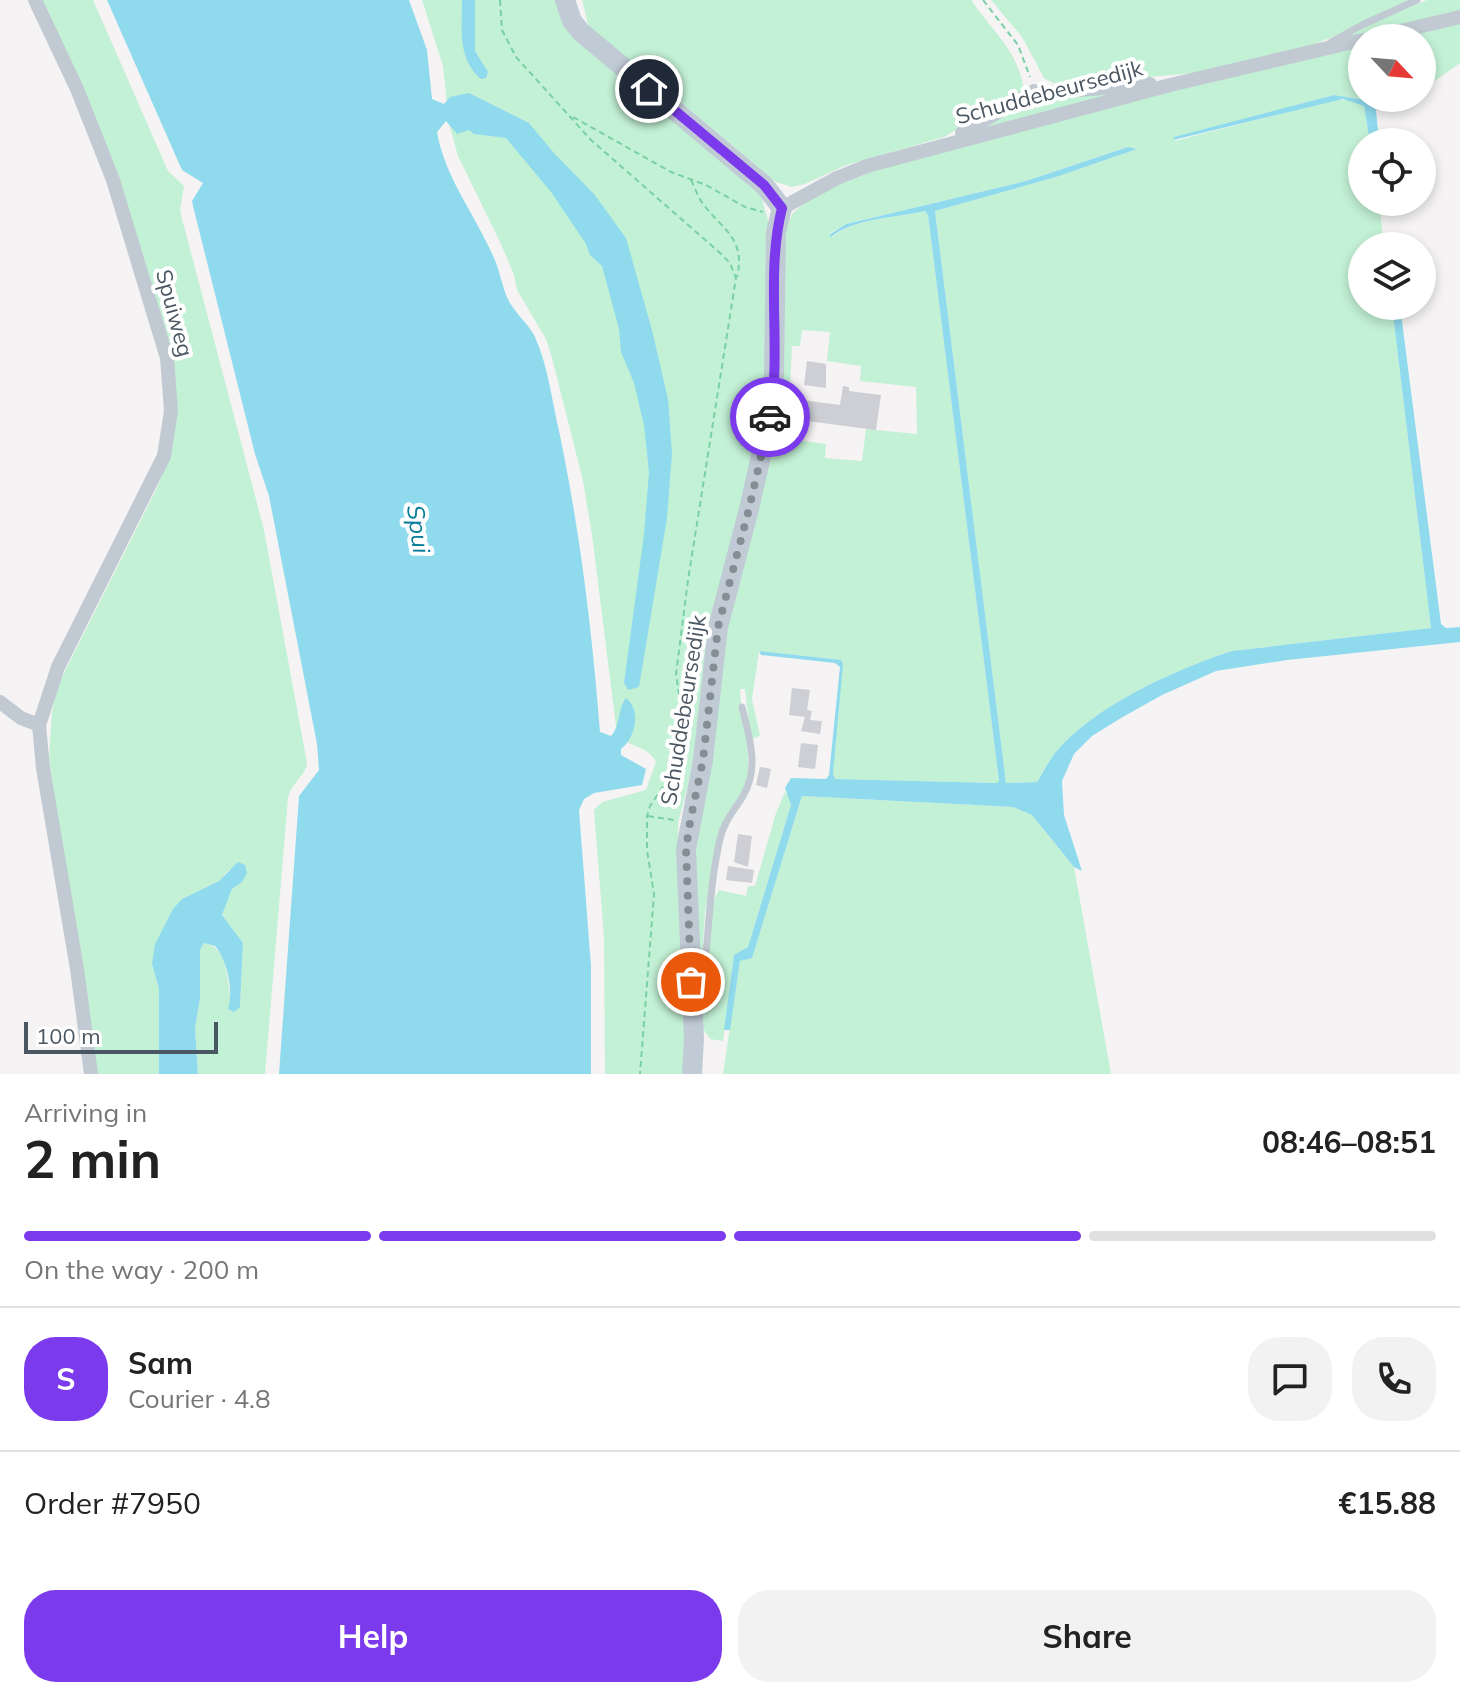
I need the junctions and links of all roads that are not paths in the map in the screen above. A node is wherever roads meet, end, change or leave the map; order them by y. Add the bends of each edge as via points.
1 (35, 0) edge
2 (565, 0) edge
3 (1417, 0) edge
4 (1460, 17) edge
5 (1430, 24) edge
6 (1348, 43) edge
7 (1316, 51) junction
8 (1170, 85) junction
9 (941, 145) junction
10 (782, 208) junction
11 (0, 702) edge
12 (742, 707) dead end
13 (39, 725) junction
14 (694, 1039) junction
15 (91, 1074) edge
16 (692, 1074) edge

1 - 13 street, Spuiweg via 113,180 167,358 171,411 164,456 58,667
2 - 10 street via 581,32 764,185
3 - 7 lane
4 - 5 street
6 - 7 street, Schuddebeursedijk
7 - 8 street, Schuddebeursedijk
8 - 9 street, Schuddebeursedijk
8 - 9 street, Schuddebeursedijk via 1034,91
9 - 10 street, Schuddebeursedijk via 867,166
10 - 14 street, Schuddebeursedijk via 776,232 771,412 718,627 703,760 686,849
11 - 13 street
12 - 14 lane via 754,761 750,782 720,836
13 - 15 street, Spuiweg
14 - 16 street, Schuddebeursedijk

